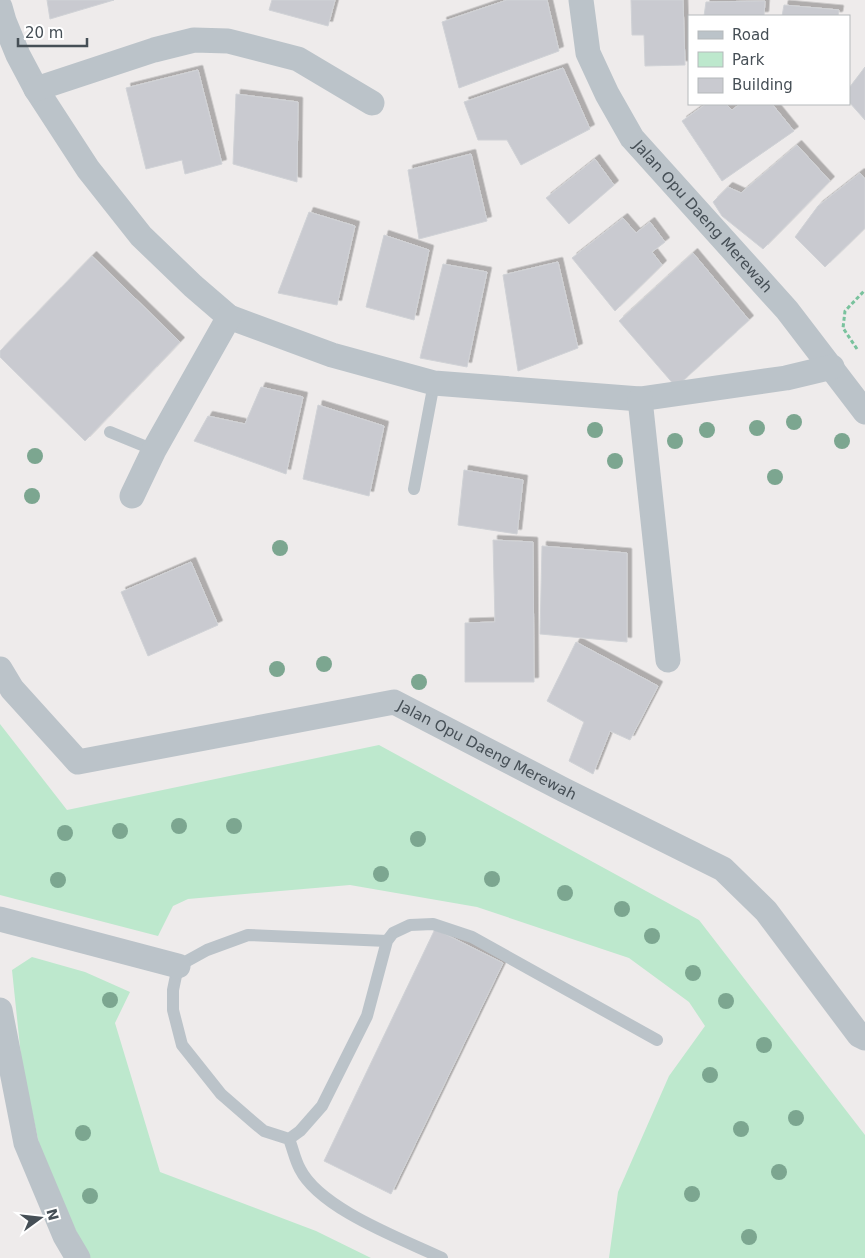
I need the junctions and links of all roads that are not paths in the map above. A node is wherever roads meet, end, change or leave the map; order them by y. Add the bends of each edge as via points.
1 (581, 0) edge
2 (0, 8) edge
3 (36, 89) junction
4 (372, 103) dead end
5 (229, 317) junction
6 (832, 367) junction
7 (434, 382) junction
8 (640, 399) junction
9 (865, 412) edge
10 (110, 432) dead end
11 (154, 450) junction
12 (414, 489) dead end
13 (132, 496) dead end
14 (668, 660) dead end
15 (0, 669) edge
16 (0, 919) edge
17 (387, 941) junction
18 (178, 966) junction
19 (0, 1010) edge
20 (865, 1038) edge
21 (657, 1040) dead end
22 (289, 1139) junction
23 (78, 1258) edge
24 (442, 1258) edge

1 - 6 street, Jalan Opu Daeng Merewah via 588,52 632,138 787,310
2 - 3 street
3 - 4 street via 170,46 194,40 228,41 298,59
3 - 5 street via 88,169 141,236
5 - 7 street via 332,355
5 - 11 street
6 - 8 street via 786,378
6 - 9 street, Jalan Opu Daeng Merewah
7 - 8 street
7 - 12 lane
8 - 14 street
10 - 11 lane
11 - 13 street
15 - 20 street, Jalan Opu Daeng Merewah via 12,688 78,762 394,702 723,869 766,911
16 - 18 street
17 - 18 lane via 248,935
17 - 21 lane via 393,933 410,925 425,924 472,937
17 - 22 lane via 367,1016 322,1106
18 - 22 lane via 173,1010 182,1045 221,1094 252,1122 264,1131
19 - 23 street via 26,1143 65,1236
22 - 24 lane via 300,1170 317,1191 345,1212

